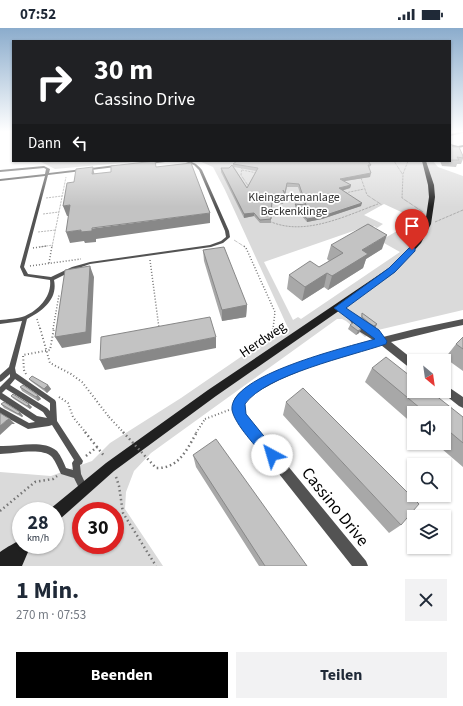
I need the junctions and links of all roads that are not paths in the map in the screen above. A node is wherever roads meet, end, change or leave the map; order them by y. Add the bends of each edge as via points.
1 (157, 162) edge
2 (188, 162) edge
3 (424, 162) edge
4 (149, 163) edge
5 (117, 166) edge
6 (0, 171) edge
7 (47, 175) junction
8 (0, 180) edge
9 (52, 279) junction
10 (336, 307) junction
11 (26, 318) junction
12 (0, 322) edge
13 (463, 322) edge
14 (380, 340) junction
15 (407, 361) edge
16 (12, 368) junction
17 (14, 375) junction
18 (0, 379) edge
19 (6, 386) junction
20 (0, 391) edge
21 (451, 394) edge
22 (0, 395) edge
23 (463, 403) edge
24 (0, 410) edge
25 (54, 422) junction
26 (0, 450) edge
27 (77, 475) junction
28 (84, 489) junction
29 (64, 506) edge
30 (12, 552) edge
31 (15, 554) edge
32 (20, 554) edge
33 (0, 560) edge
34 (3, 566) edge
35 (14, 566) edge
36 (361, 566) edge

1 - 4 lane
2 - 9 lane via 195,164 200,170 227,231 226,239 211,246 82,265
3 - 10 street, Herdweg via 432,185 432,197 428,224 419,242 392,270
5 - 7 lane
6 - 7 lane via 44,167 48,170
7 - 8 lane
7 - 9 lane via 22,267 26,275
9 - 11 lane via 50,296 45,304
10 - 14 street via 352,318 355,324
10 - 28 street, Herdweg via 110,466
11 - 12 lane
11 - 16 lane
13 - 14 street
14 - 15 street
14 - 36 street, Cassino Drive via 297,367 268,380 244,395 239,402 238,410
16 - 17 lane
16 - 18 lane
17 - 19 lane
17 - 25 lane via 53,402
19 - 20 lane
19 - 25 lane via 45,410
21 - 23 street
22 - 25 lane via 36,419
24 - 25 lane via 28,426
25 - 27 lane via 79,461 76,463
26 - 27 lane via 49,450 64,471
27 - 28 lane
28 - 29 street, Herdweg
30 - 33 street
31 - 34 street
32 - 35 street

